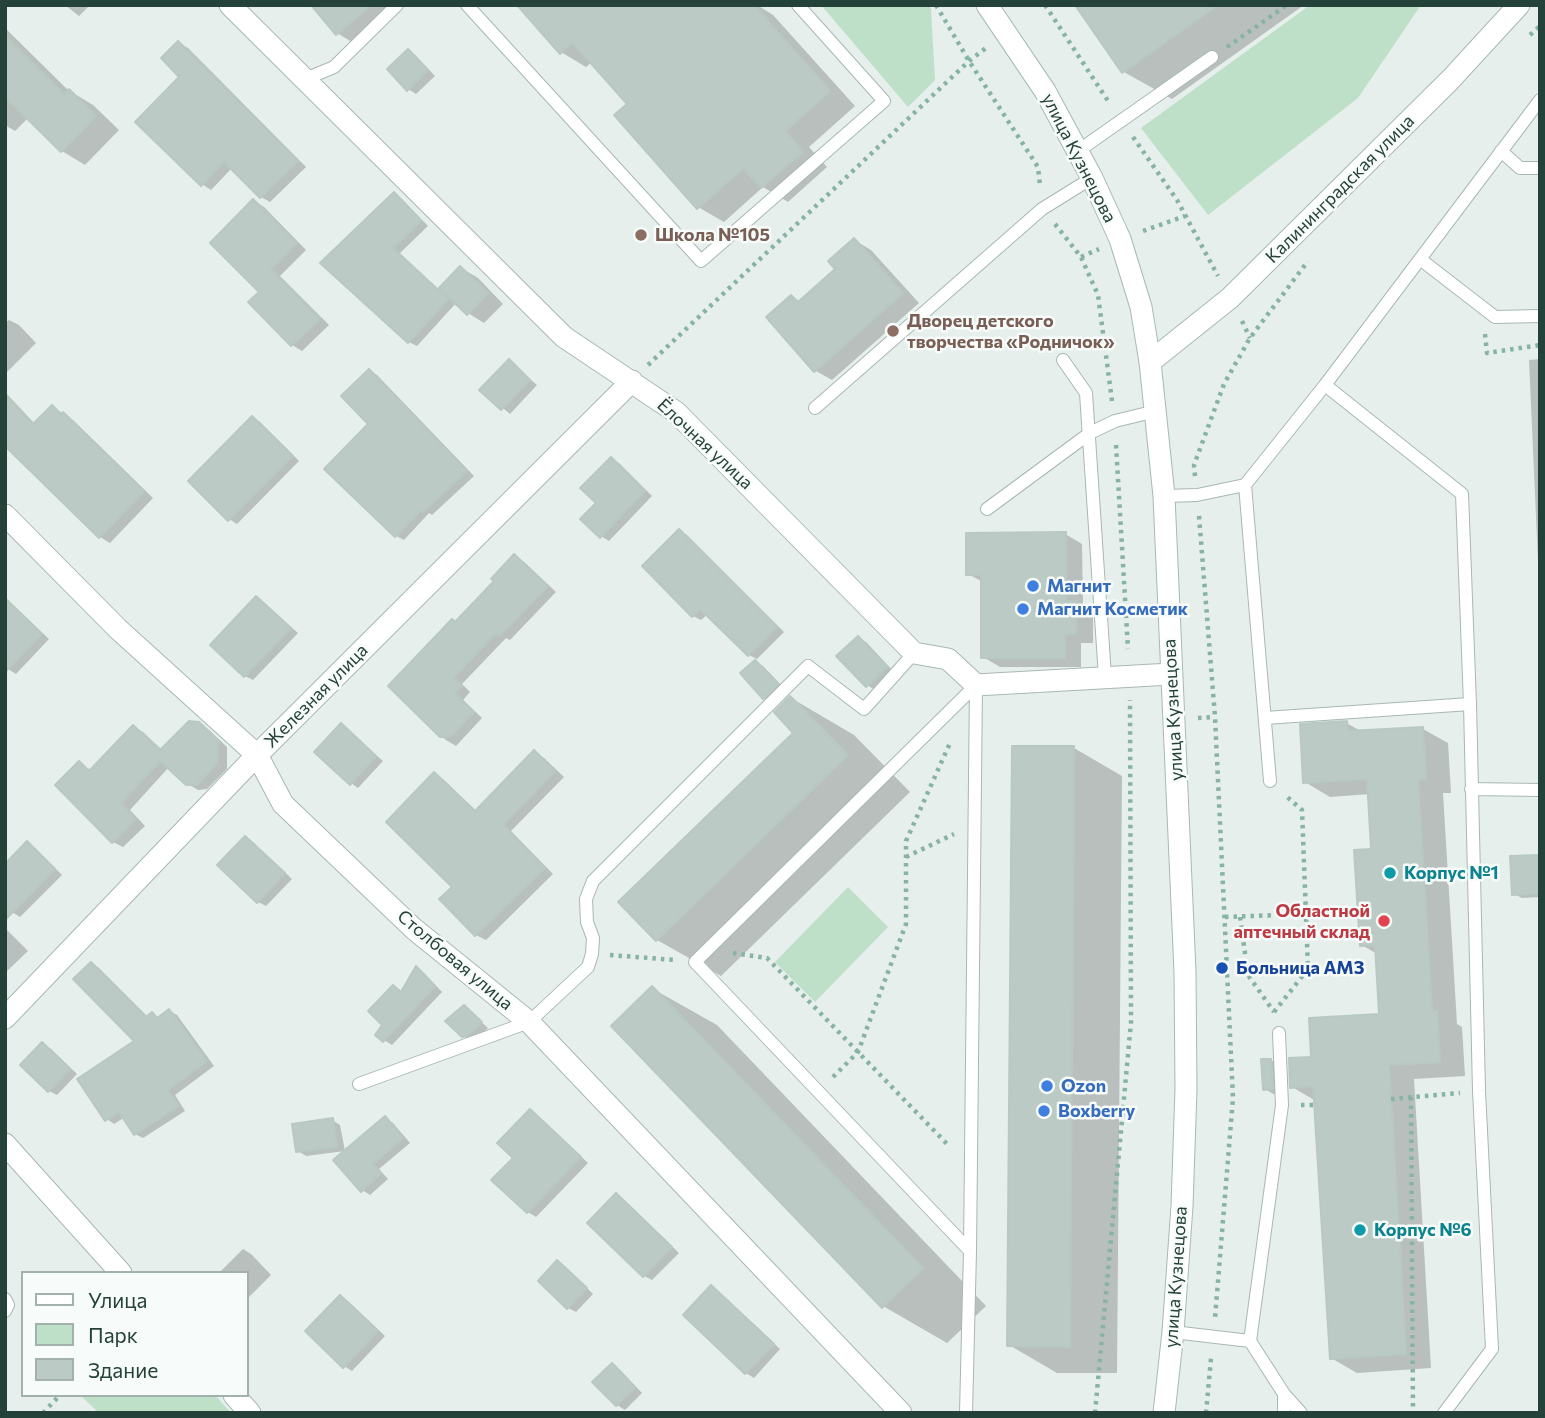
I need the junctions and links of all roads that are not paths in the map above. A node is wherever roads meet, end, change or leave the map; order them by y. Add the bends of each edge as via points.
1 (230, 5) edge
2 (396, 5) edge
3 (467, 5) edge
4 (798, 5) edge
5 (987, 5) edge
6 (1519, 5) edge
7 (1212, 57) road end
8 (303, 80) junction
9 (1540, 100) edge
10 (1078, 151) junction
11 (1501, 151) junction
12 (1540, 168) edge
13 (1092, 178) junction
14 (1420, 259) junction
15 (1540, 316) edge
16 (1063, 360) dead end
17 (1150, 362) junction
18 (632, 381) junction
19 (1325, 385) junction
20 (815, 408) dead end
21 (1156, 411) junction
22 (1090, 433) junction
23 (1245, 485) junction
24 (1164, 496) junction
25 (987, 509) dead end
26 (5, 515) edge
27 (914, 653) junction
28 (1171, 674) junction
29 (1105, 677) junction
30 (976, 685) junction
31 (1470, 705) junction
32 (1265, 718) junction
33 (257, 755) junction
34 (1270, 781) road end
35 (1471, 789) junction
36 (1540, 790) edge
37 (5, 1018) edge
38 (529, 1021) junction
39 (1279, 1033) road end
40 (359, 1084) dead end
41 (5, 1144) edge
42 (970, 1251) junction
43 (119, 1271) edge
44 (5, 1299) edge
45 (5, 1311) edge
46 (1173, 1332) junction
47 (1250, 1341) junction
48 (1284, 1394) junction
49 (235, 1397) edge
50 (250, 1413) edge
51 (901, 1413) edge
52 (966, 1413) edge
53 (1164, 1413) edge
54 (1284, 1413) edge
55 (1301, 1413) edge
56 (1444, 1413) edge

1 - 8 street, Ёлочная улица
2 - 8 lane via 334,67
3 - 4 lane via 701,261 884,101
5 - 10 street, улица Кузнецова via 1045,91
6 - 17 street, Калининградская улица via 1230,298
7 - 10 lane
8 - 18 street, Ёлочная улица via 564,337
9 - 11 lane
10 - 13 street, улица Кузнецова
11 - 12 lane via 1520,168
11 - 14 lane
13 - 17 street, улица Кузнецова via 1120,239 1140,306
13 - 20 lane via 1042,209
14 - 15 lane via 1495,317
14 - 19 lane
16 - 22 lane via 1086,393
17 - 21 street, улица Кузнецова
18 - 27 street, Ёлочная улица via 676,412
18 - 33 street, Железная улица
19 - 23 lane
19 - 31 lane via 1462,495
21 - 22 lane
21 - 24 street, улица Кузнецова
22 - 25 lane
22 - 29 lane
23 - 24 lane
23 - 32 lane
24 - 28 street, улица Кузнецова
26 - 33 street, Столбовая улица via 118,629
27 - 30 street via 948,659
27 - 38 lane via 864,709 808,666 593,881 586,899 593,938 588,967
28 - 29 street
28 - 46 street, улица Кузнецова via 1186,1089
29 - 30 street
30 - 42 lane
30 - 42 lane via 695,962
31 - 32 lane
31 - 35 lane
32 - 34 lane
33 - 37 street, Железная улица
33 - 38 street, Столбовая улица via 283,804 414,929
35 - 36 lane
35 - 56 lane via 1492,1349
38 - 40 lane
38 - 51 street, Столбовая улица
39 - 47 lane via 1282,1105
41 - 43 street
42 - 52 lane
44 - 45 lane
46 - 47 lane
46 - 53 street, улица Кузнецова
47 - 48 lane
48 - 54 lane
48 - 55 lane
49 - 50 street

